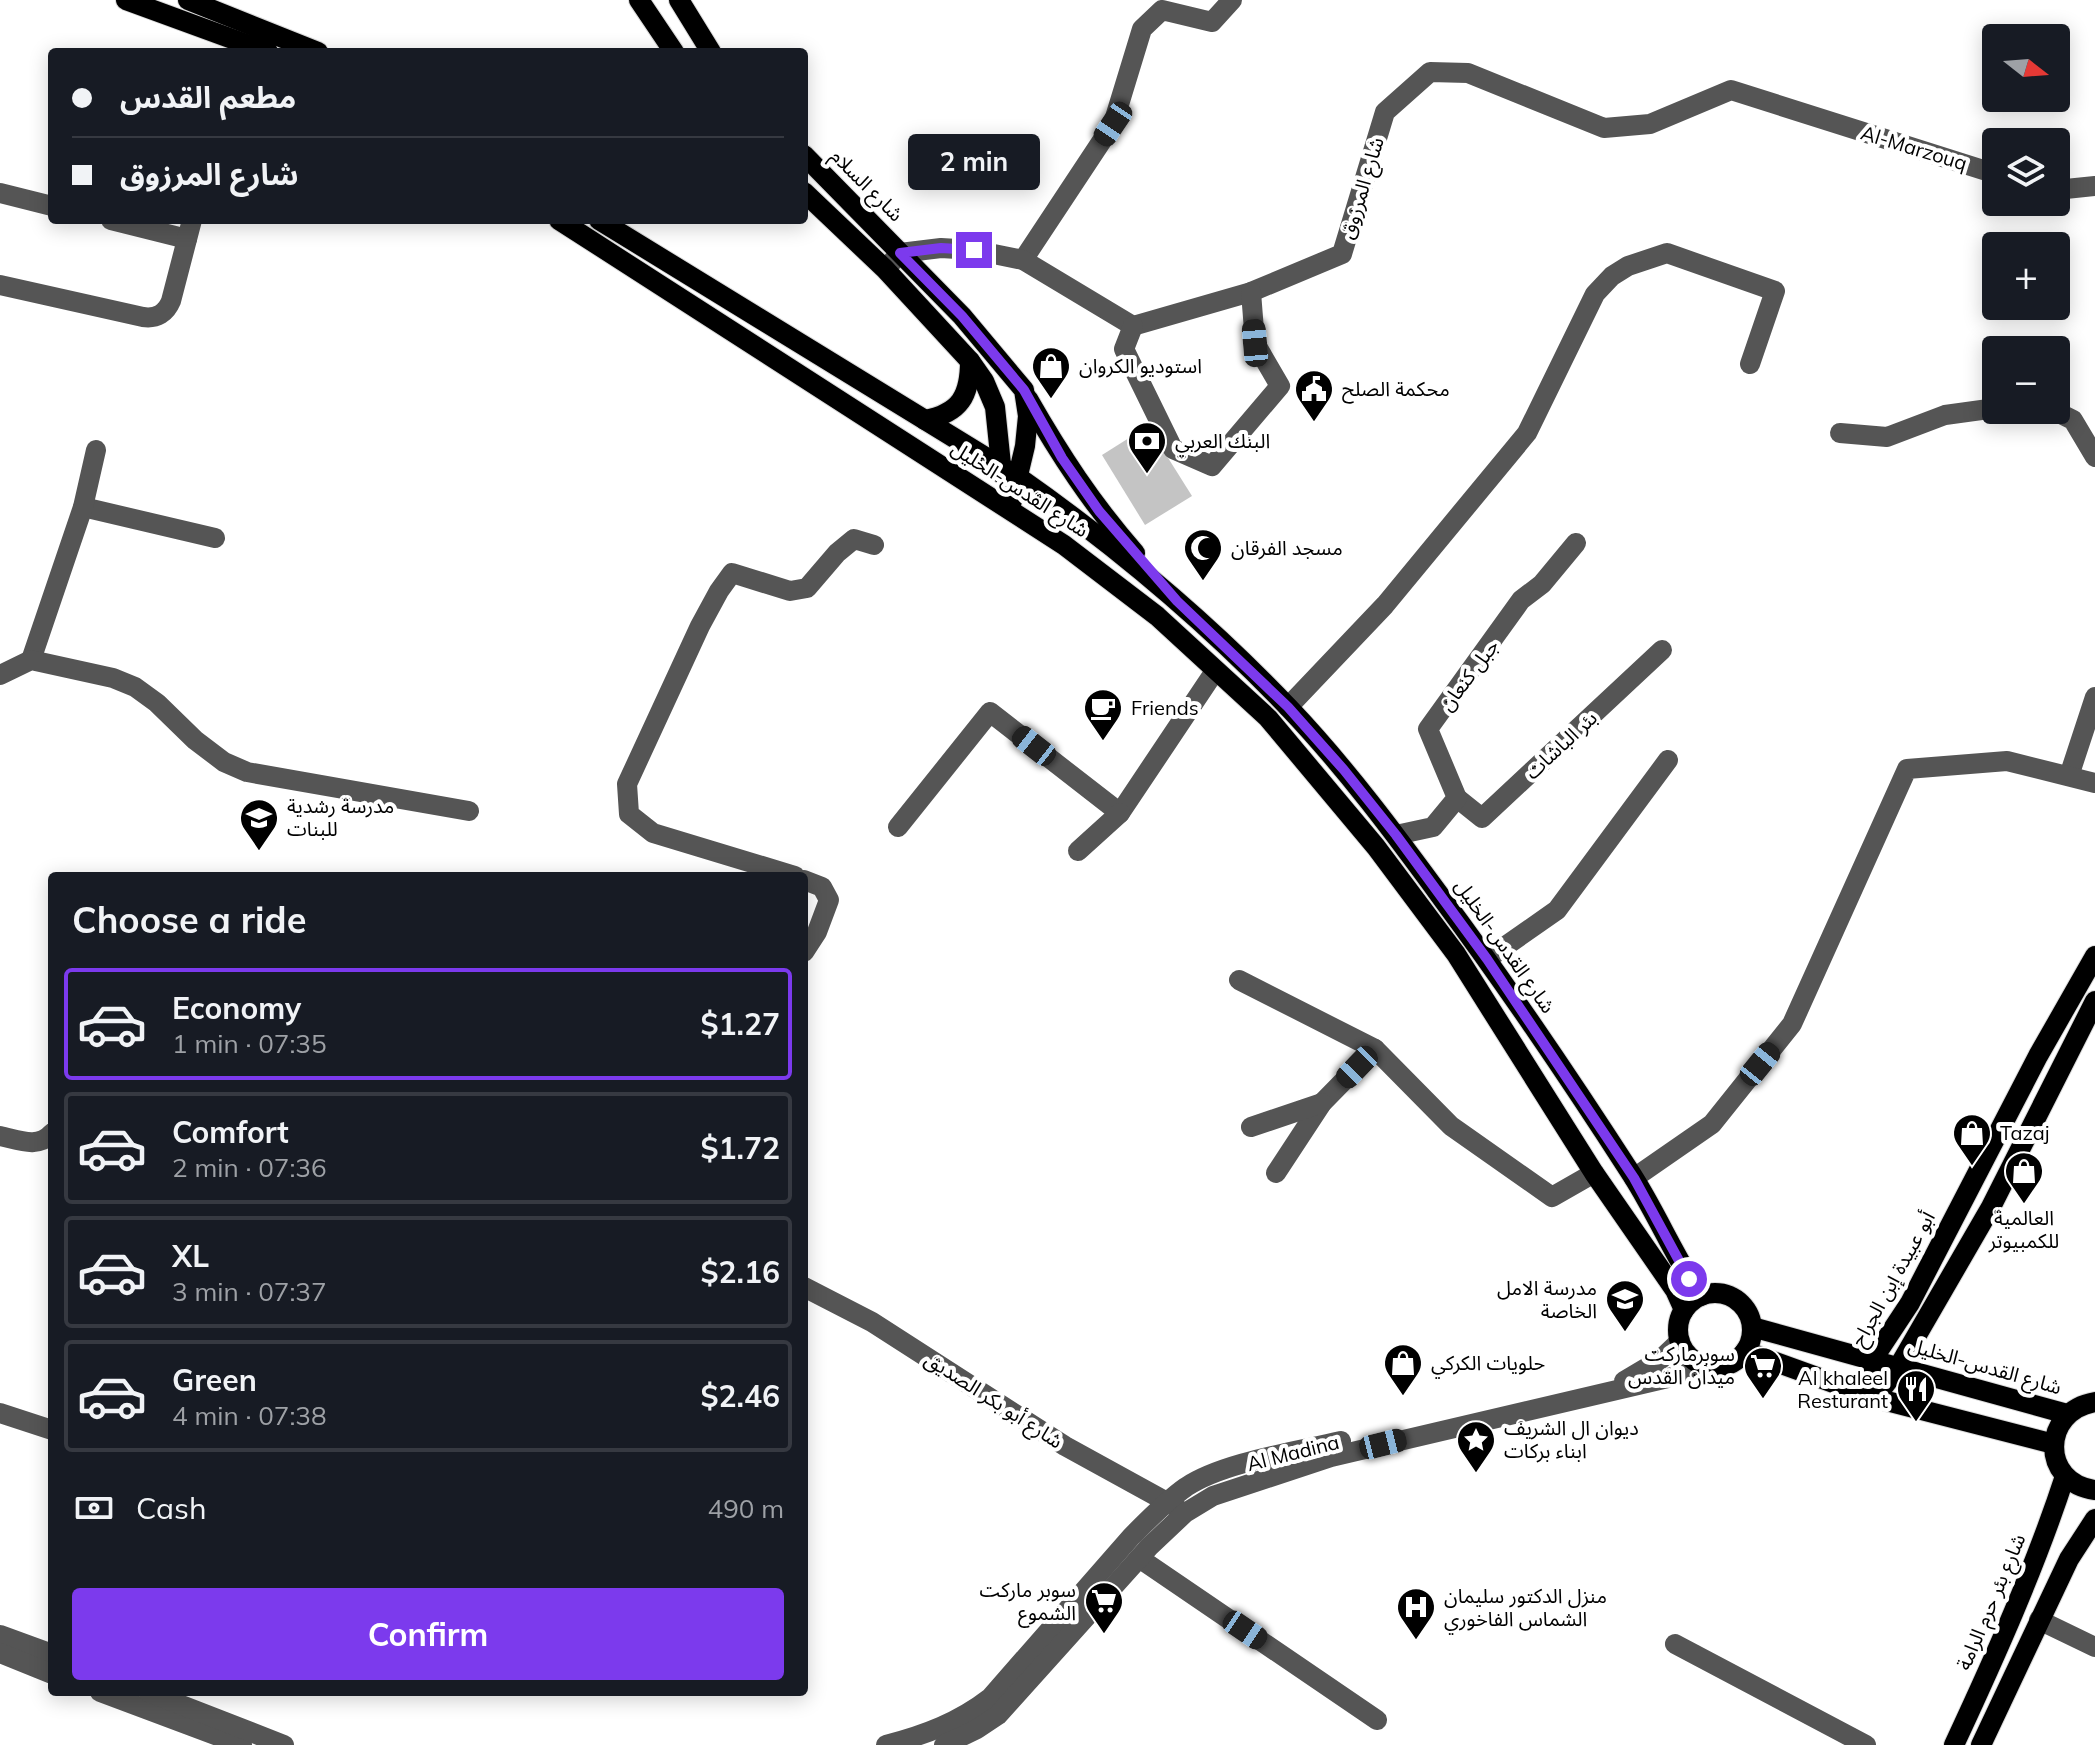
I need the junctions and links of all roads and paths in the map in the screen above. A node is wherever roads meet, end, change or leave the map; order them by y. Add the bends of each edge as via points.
1 (126, 0) edge
2 (188, 0) edge
3 (639, 0) edge
4 (679, 0) edge
5 (1232, 0) edge
6 (1157, 5) edge
7 (234, 46) edge
8 (309, 48) edge
9 (671, 48) edge
10 (709, 48) edge
11 (1832, 123) joint
12 (808, 159) edge
13 (1982, 170) edge
14 (2095, 186) edge
15 (2070, 189) edge
16 (0, 193) edge
17 (808, 196) edge
18 (48, 205) edge
19 (146, 224) edge
20 (565, 224) edge
21 (606, 224) edge
22 (190, 229) edge
23 (900, 253) junction
24 (1023, 260) junction
25 (885, 269) junction
26 (0, 285) edge
27 (1251, 292) junction
28 (1133, 326) junction
29 (970, 361) junction
30 (1750, 364) dead end
31 (1024, 390) junction
32 (1982, 410) edge
33 (2070, 418) edge
34 (925, 420) junction
35 (1840, 433) dead end
36 (96, 450) dead end
37 (2095, 457) edge
38 (1009, 472) junction
39 (83, 507) junction
40 (1010, 509) junction
41 (215, 538) dead end
42 (1576, 543) dead end
43 (874, 545) dead end
44 (1177, 601) junction
45 (1662, 650) dead end
46 (31, 660) junction
47 (1215, 671) junction
48 (0, 675) edge
49 (2095, 697) edge
50 (1288, 707) junction
51 (1668, 760) dead end
52 (2069, 776) junction
53 (2095, 783) edge
54 (1457, 798) junction
55 (469, 811) dead end
56 (1120, 813) junction
57 (898, 827) dead end
58 (1396, 835) junction
59 (1078, 851) dead end
60 (782, 872) edge
61 (808, 882) edge
62 (808, 946) edge
63 (2095, 956) edge
64 (1487, 959) junction
65 (1239, 980) dead end
66 (2095, 1001) edge
67 (1375, 1049) junction
68 (1322, 1103) junction
69 (1251, 1127) dead end
70 (0, 1136) edge
71 (48, 1136) edge
72 (1276, 1173) dead end
73 (1594, 1173) junction
74 (1634, 1178) junction
75 (808, 1289) edge
76 (1701, 1296) junction
77 (1684, 1310) junction
78 (1752, 1327) junction
79 (1680, 1341) junction
80 (1745, 1351) junction
81 (1873, 1359) junction
82 (1899, 1366) junction
83 (1715, 1367) junction
84 (1579, 1398) junction
85 (1875, 1398) junction
86 (2095, 1402) edge
87 (0, 1413) edge
88 (2067, 1414) junction
89 (48, 1429) edge
90 (2054, 1444) junction
91 (2065, 1476) junction
92 (2095, 1490) edge
93 (1176, 1507) junction
94 (2095, 1519) edge
95 (1139, 1558) junction
96 (2039, 1620) junction
97 (0, 1635) edge
98 (1675, 1644) dead end
99 (2095, 1647) edge
100 (0, 1653) edge
101 (48, 1653) edge
102 (48, 1672) edge
103 (111, 1696) edge
104 (158, 1696) edge
105 (1377, 1720) dead end
106 (976, 1729) edge
107 (242, 1745) edge
108 (284, 1745) edge
109 (886, 1745) edge
110 (944, 1745) edge
111 (1866, 1745) edge
112 (1954, 1745) edge
113 (1981, 1745) edge

1 - 7 main road
2 - 8 main road
3 - 9 main road
4 - 10 main road
5 - 6 street via 1212,22
6 - 24 street via 1142,29 1113,124
11 - 13 street, Al-Marzouq
11 - 27 street, شارع المرزوق via 1731,90 1650,124 1604,128 1468,73 1430,72 1385,112 1342,254
12 - 23 main road, شارع السلام
14 - 15 street
16 - 18 street
17 - 25 main road
19 - 22 street
20 - 40 main road, شارع القدس-الخليل
21 - 34 main road, شارع القدس-الخليل
22 - 26 street via 170,305 154,317
23 - 24 street via 941,248
23 - 25 street
23 - 31 main road, شارع السلام
24 - 28 street
25 - 29 main road
27 - 28 street, شارع المرزوق
27 - 28 street via 1255,343 1280,386 1212,466 1173,449 1124,349
29 - 34 main road via 963,399 952,411
29 - 38 main road via 995,407
30 - 50 street via 1775,291 1667,253 1612,276 1595,294 1527,433 1385,605
31 - 38 main road via 1028,416
31 - 44 main road, شارع السلام via 1099,511
32 - 35 street via 1945,415 1887,437
33 - 37 street
34 - 38 main road, شارع القدس-الخليل
36 - 39 street
38 - 40 main road
38 - 44 main road, شارع القدس-الخليل
39 - 41 street
39 - 46 street
40 - 47 main road, شارع القدس-الخليل via 1147,609
42 - 54 street, جبل كنعان via 1542,584 1521,600 1428,729
43 - 60 street via 854,539 807,588 790,591 732,573 700,626 627,784 629,814 653,833
44 - 50 main road, شارع القدس-الخليل
45 - 54 street, بئر الباشات via 1482,818
46 - 48 street
46 - 55 street via 135,687 195,740 247,772
47 - 56 street
47 - 73 main road, شارع القدس-الخليل via 1268,718 1456,954
49 - 52 street
50 - 58 main road, شارع القدس-الخليل
51 - 64 street via 1557,910
52 - 53 street
52 - 74 street via 2007,761 1907,769 1792,1024 1712,1124
54 - 58 street via 1433,827
56 - 57 street via 990,712
56 - 59 street
58 - 64 main road, شارع القدس-الخليل
61 - 62 street via 822,887 829,900
63 - 81 main road, أبو عبيدة إبن الجراح via 1910,1303
64 - 74 main road, شارع القدس-الخليل
65 - 67 street
66 - 82 main road via 1991,1207
67 - 68 street
67 - 73 street via 1451,1126 1552,1197
68 - 69 street
68 - 72 street
70 - 71 street via 35,1143
73 - 77 main road, شارع القدس-الخليل
74 - 76 main road, شارع القدس-الخليل
75 - 93 street, شارع أبو بكر الصديق via 872,1322 1065,1446
76 - 77 main road
76 - 78 main road via 1734,1298
77 - 79 main road
78 - 80 main road
78 - 81 main road, شارع القدس-الخليل
79 - 83 main road via 1693,1359
79 - 84 street via 1635,1376
80 - 83 main road via 1737,1360
80 - 85 main road
81 - 82 main road, شارع القدس-الخليل
81 - 85 main road, أبو عبيدة إبن الجراح
82 - 85 main road
82 - 88 main road, شارع القدس-الخليل
83 - 84 street
84 - 93 street, Al Madina via 1257,1461 1187,1486
85 - 90 main road
86 - 88 main road
87 - 89 street
88 - 90 main road
90 - 91 main road
91 - 92 main road
91 - 112 main road, شارع بئر حرم الرامة via 2023,1589
93 - 95 street, Al Madina
93 - 106 street, Al Madina via 1131,1537 990,1698
94 - 96 main road
95 - 105 street
95 - 106 street, Al Madina via 1017,1696
96 - 99 street
96 - 113 main road
97 - 101 street
98 - 111 street
100 - 102 street
103 - 107 street
104 - 108 street
106 - 109 street, Al Madina via 937,1729
106 - 110 street, Al Madina

